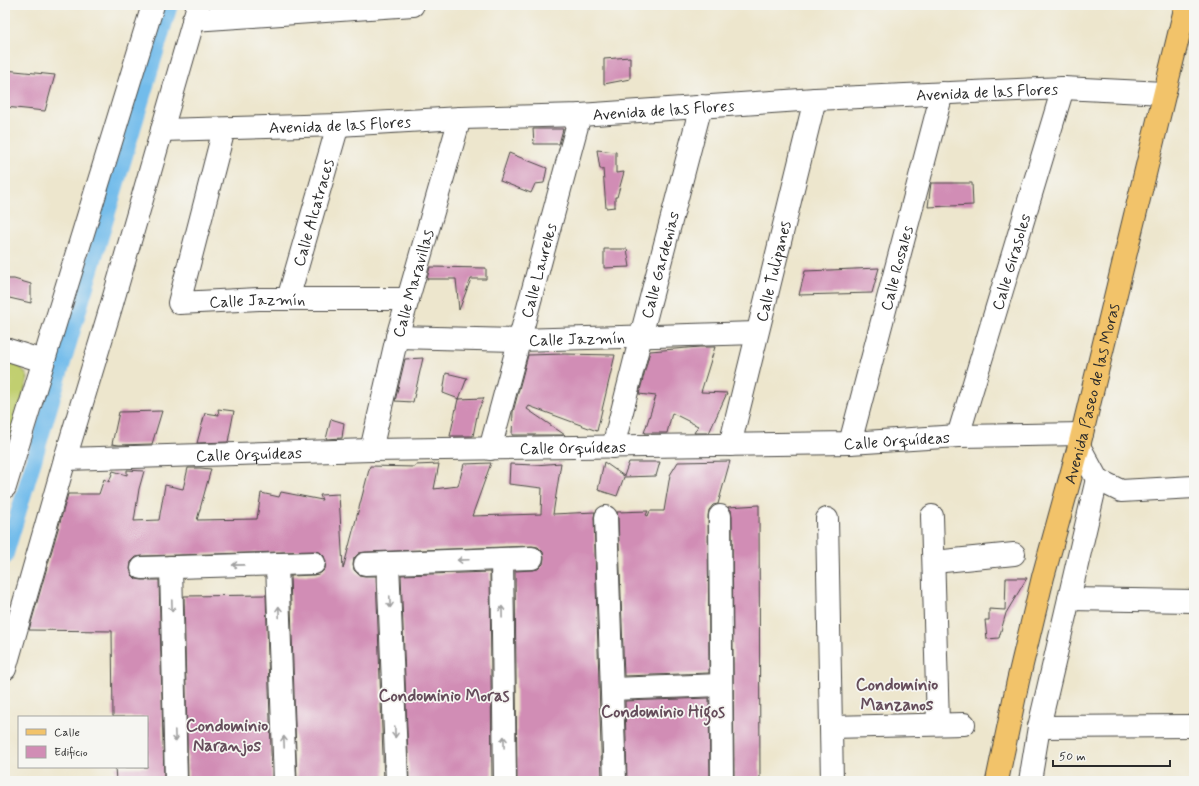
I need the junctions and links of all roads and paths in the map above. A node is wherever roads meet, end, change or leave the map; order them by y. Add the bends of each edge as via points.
1 (153, 5) edge
2 (413, 5) edge
3 (1186, 5) edge
4 (196, 13) edge
5 (1063, 88) junction
6 (942, 93) junction
7 (1164, 93) junction
8 (816, 99) junction
9 (702, 106) junction
10 (580, 115) junction
11 (460, 118) junction
12 (338, 125) junction
13 (224, 128) junction
14 (162, 130) junction
15 (408, 299) junction
16 (288, 300) junction
17 (757, 332) junction
18 (641, 336) junction
19 (397, 337) junction
20 (519, 340) junction
21 (5, 349) edge
22 (43, 361) junction
23 (958, 436) junction
24 (1080, 440) junction
25 (850, 442) junction
26 (730, 445) junction
27 (614, 447) junction
28 (490, 449) junction
29 (371, 450) junction
30 (65, 459) junction
31 (1097, 479) junction
32 (5, 486) edge
33 (1194, 487) edge
34 (720, 516) dead end
35 (932, 516) dead end
36 (606, 517) dead end
37 (827, 519) dead end
38 (1014, 554) dead end
39 (532, 558) dead end
40 (502, 559) junction
41 (934, 562) junction
42 (314, 563) dead end
43 (388, 563) junction
44 (277, 564) junction
45 (365, 564) dead end
46 (171, 567) junction
47 (142, 568) dead end
48 (1069, 598) junction
49 (1194, 601) edge
50 (5, 668) edge
51 (721, 685) junction
52 (612, 689) junction
53 (938, 724) junction
54 (964, 724) dead end
55 (1194, 726) edge
56 (831, 727) junction
57 (1039, 727) junction
58 (176, 781) edge
59 (285, 781) edge
60 (397, 781) edge
61 (504, 781) edge
62 (615, 781) edge
63 (722, 781) edge
64 (832, 781) edge
65 (997, 781) edge
66 (1030, 781) edge

1 - 22 street
2 - 4 street
3 - 7 main road, Avenida Paseo de las Moras
4 - 14 street
5 - 6 street, Avenida de las Flores
5 - 7 street, Avenida de las Flores
5 - 23 street, Calle Girasoles
6 - 8 street, Avenida de las Flores
6 - 25 street, Calle Rosales
7 - 24 main road, Avenida Paseo de las Moras
8 - 9 street, Avenida de las Flores
8 - 17 street, Calle Tulipanes
9 - 10 street, Avenida de las Flores
9 - 18 street, Calle Gardenias
10 - 11 street, Avenida de las Flores
10 - 20 street, Calle Laureles
11 - 12 street, Avenida de las Flores
11 - 15 street, Calle Maravillas
12 - 13 street, Avenida de las Flores
12 - 16 street, Calle Alcatraces
13 - 14 street, Avenida de las Flores
13 - 16 street, Calle Jazmín via 179,303
14 - 30 street
15 - 16 street, Calle Jazmín
15 - 19 street, Calle Maravillas
17 - 18 street, Calle Jazmín
17 - 26 street, Calle Tulipanes
18 - 20 street, Calle Jazmín
18 - 27 street, Calle Gardenias
19 - 20 street, Calle Jazmín
19 - 29 street, Calle Maravillas
20 - 28 street, Calle Laureles
21 - 22 street
22 - 32 street
23 - 24 street, Calle Orquídeas
23 - 25 street, Calle Orquídeas
24 - 31 street
24 - 65 main road, Avenida Paseo de las Moras via 1043,577
25 - 26 street, Calle Orquídeas
26 - 27 street, Calle Orquídeas
27 - 28 street, Calle Orquídeas
28 - 29 street, Calle Orquídeas
29 - 30 street, Calle Orquídeas
30 - 50 street
31 - 33 street via 1121,491
31 - 48 street
34 - 51 street
35 - 41 street
36 - 52 street
37 - 56 street
38 - 41 street
39 - 40 street
40 -> 43 street
61 -> 40 street
41 - 53 street
42 - 44 street
43 - 45 street
43 -> 60 street
44 -> 46 street
59 -> 44 street
46 - 47 street
46 -> 58 street
48 - 49 street
48 - 57 street
51 - 52 street
51 - 63 street
52 - 62 street
53 - 54 street
53 - 56 street
55 - 57 street
56 - 64 street
57 - 66 street

